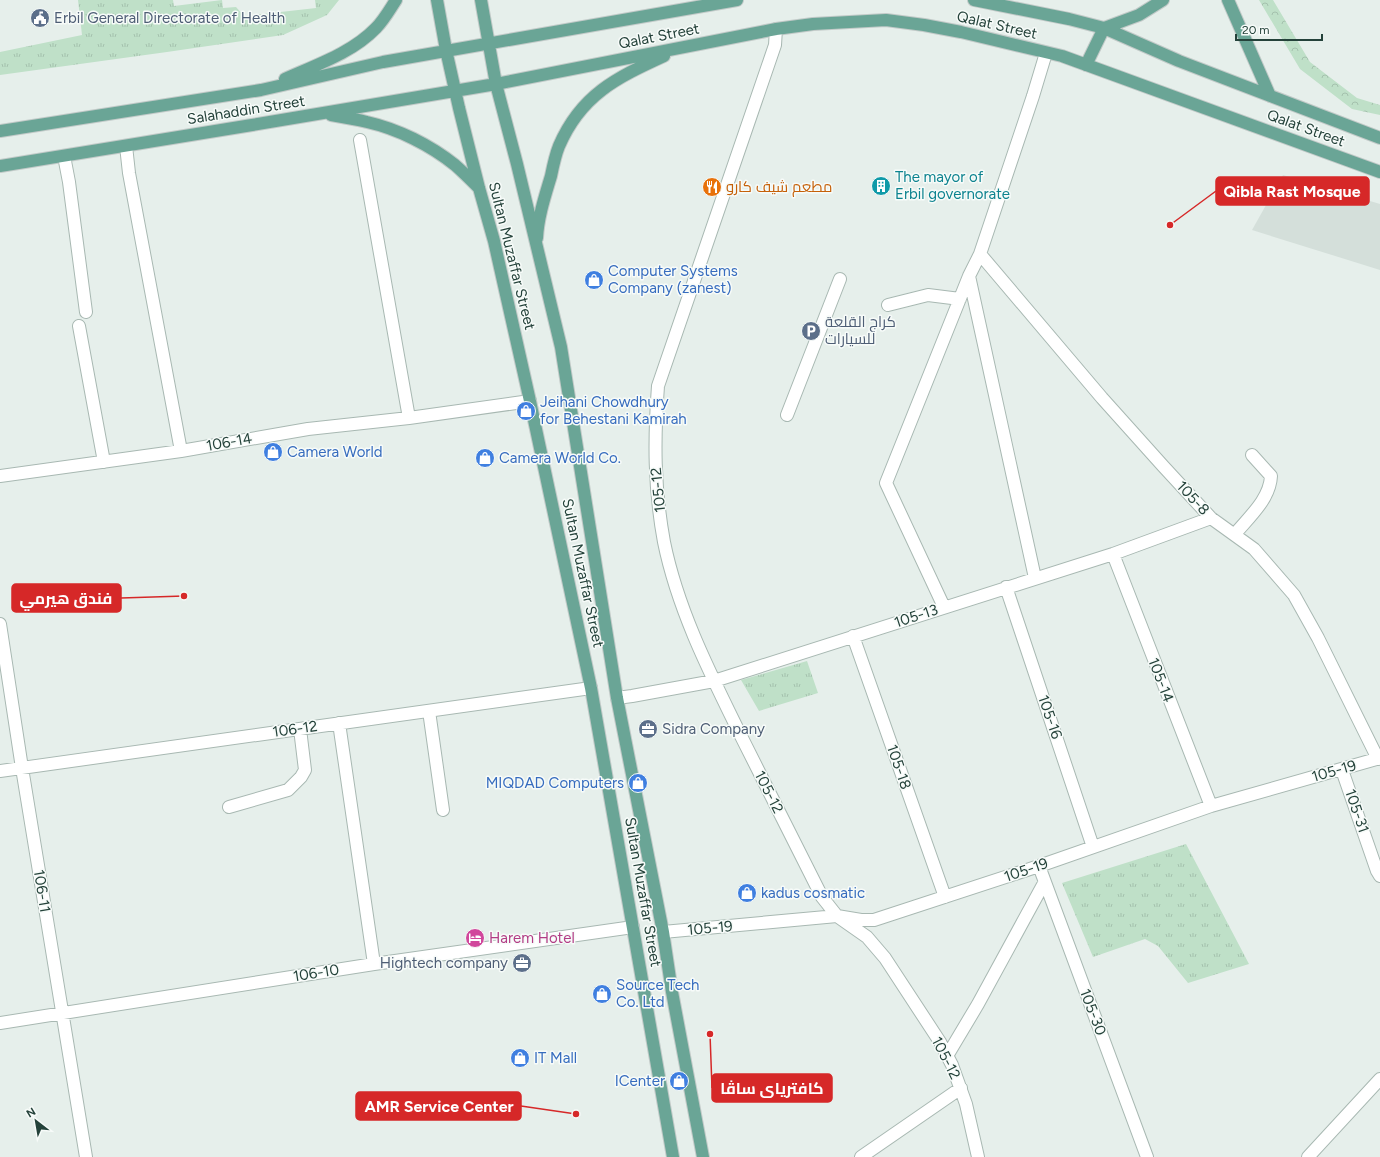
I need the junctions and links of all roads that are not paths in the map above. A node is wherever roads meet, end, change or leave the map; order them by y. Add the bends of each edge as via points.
1 (396, 0) edge
2 (437, 0) edge
3 (480, 0) edge
4 (737, 0) edge
5 (974, 0) edge
6 (1163, 0) edge
7 (1228, 0) edge
8 (1104, 28) junction
9 (776, 29) junction
10 (488, 43) junction
11 (683, 48) junction
12 (446, 50) junction
13 (1046, 53) junction
14 (1086, 65) junction
15 (496, 84) junction
16 (261, 90) junction
17 (455, 91) junction
18 (1270, 96) junction
19 (322, 114) junction
20 (0, 131) edge
21 (1380, 138) edge
22 (360, 140) dead end
23 (126, 146) junction
24 (64, 156) junction
25 (0, 166) edge
26 (1380, 172) edge
27 (479, 188) junction
28 (537, 247) junction
29 (980, 254) junction
30 (969, 276) junction
31 (840, 279) dead end
32 (960, 298) junction
33 (888, 305) dead end
34 (86, 312) dead end
35 (79, 326) dead end
36 (530, 401) junction
37 (787, 415) dead end
38 (409, 418) junction
39 (182, 451) junction
40 (1252, 455) dead end
41 (104, 462) junction
42 (0, 476) edge
43 (1211, 518) junction
44 (1234, 534) junction
45 (1113, 554) junction
46 (1034, 578) junction
47 (1006, 587) junction
48 (944, 607) junction
49 (0, 624) edge
50 (853, 636) junction
51 (714, 681) junction
52 (591, 688) junction
53 (617, 698) junction
54 (429, 711) junction
55 (340, 723) junction
56 (300, 729) junction
57 (1379, 758) edge
58 (22, 768) junction
59 (1342, 770) junction
60 (0, 771) edge
61 (229, 806) dead end
62 (1211, 806) junction
63 (443, 810) dead end
64 (1094, 848) junction
65 (1039, 866) junction
66 (1380, 876) edge
67 (1044, 883) junction
68 (945, 897) junction
69 (837, 916) junction
70 (633, 927) junction
71 (663, 932) junction
72 (374, 964) junction
73 (62, 1013) junction
74 (0, 1023) edge
75 (947, 1056) junction
76 (1380, 1079) edge
77 (961, 1088) junction
78 (86, 1157) edge
79 (673, 1157) edge
80 (703, 1157) edge
81 (861, 1157) edge
82 (978, 1157) edge
83 (1147, 1157) edge
84 (1308, 1157) edge

1 - 16 main road via 377,27 363,40
2 - 12 main road, Sultan Muzaffar Street
3 - 10 main road, Sultan Muzaffar Street
4 - 10 main road, Qalat Street
5 - 8 main road, Qalat Street via 1069,18
6 - 8 main road via 1139,15
7 - 18 main road, Qalat Street
8 - 14 main road
8 - 18 main road, Qalat Street via 1179,61
9 - 11 main road, Qalat Street
9 - 13 main road, Qalat Street via 886,20 961,32
9 - 51 street, 105-12 via 776,45 658,386 655,465 664,543 686,618
10 - 12 main road, Salahaddin Street
10 - 15 main road, Sultan Muzaffar Street
11 - 15 main road, Qalat Street
11 - 28 main road via 634,70 607,86 577,114 559,147 543,201
12 - 16 main road, Salahaddin Street
12 - 17 main road, Sultan Muzaffar Street
13 - 14 main road, Qalat Street
13 - 29 street
14 - 26 main road, Qalat Street
15 - 17 main road, Salahaddin Street
15 - 28 main road, Sultan Muzaffar Street
16 - 20 main road, Salahaddin Street
17 - 19 main road, Salahaddin Street
17 - 27 main road, Sultan Muzaffar Street
18 - 21 main road, Qalat Street
19 - 23 main road, Salahaddin Street
19 - 27 main road via 368,122 414,140 454,165
22 - 38 street
23 - 24 main road, Salahaddin Street
23 - 39 street
24 - 25 main road, Salahaddin Street
24 - 34 street
27 - 36 main road, Sultan Muzaffar Street via 494,241
28 - 53 main road, Sultan Muzaffar Street via 560,347
29 - 30 street
29 - 43 street, 105-8 via 1102,398
30 - 32 street
30 - 46 street
31 - 37 street
32 - 33 street via 928,295
32 - 48 street via 886,483
35 - 41 street
36 - 38 street, 106-14
36 - 52 main road, Sultan Muzaffar Street
38 - 39 street, 106-14 via 308,429
39 - 41 street, 106-14
40 - 44 street via 1271,476 1270,486 1264,499
41 - 42 street, 106-14
43 - 44 street, 105-8
43 - 45 street, 105-13
44 - 57 street, 105-8 via 1254,549 1294,595
45 - 46 street, 105-13
45 - 62 street, 105-14
46 - 47 street, 105-13
47 - 48 street, 105-13
47 - 64 street, 105-16
48 - 50 street, 105-13
49 - 58 street, 106-11
50 - 51 street, 105-13
50 - 68 street, 105-18
51 - 53 street, 105-13
51 - 69 street, 105-12 via 822,897
52 - 54 street, 106-12
52 - 70 main road, Sultan Muzaffar Street
53 - 71 main road, Sultan Muzaffar Street
54 - 55 street, 106-12
54 - 63 street
55 - 56 street, 106-12
55 - 72 street
56 - 58 street, 106-12
56 - 61 street via 305,770 301,778 288,790
57 - 59 street, 105-19
58 - 60 street, 106-12
58 - 73 street, 106-11
59 - 62 street, 105-19
59 - 66 street, 105-31
62 - 64 street, 105-19
64 - 65 street, 105-19
65 - 67 street, 105-30
65 - 68 street, 105-19
67 - 75 street
67 - 83 street, 105-30
68 - 69 street, 105-19 via 874,920
69 - 71 street, 105-19
69 - 75 street, 105-12 via 867,937 885,958
70 - 72 street, 106-10
70 - 79 main road, Sultan Muzaffar Street
71 - 80 main road, Sultan Muzaffar Street
72 - 73 street, 106-10
73 - 74 street, 106-10
73 - 78 street, 106-11
75 - 77 street, 105-12
76 - 84 street
77 - 81 street
77 - 82 street, 105-12

